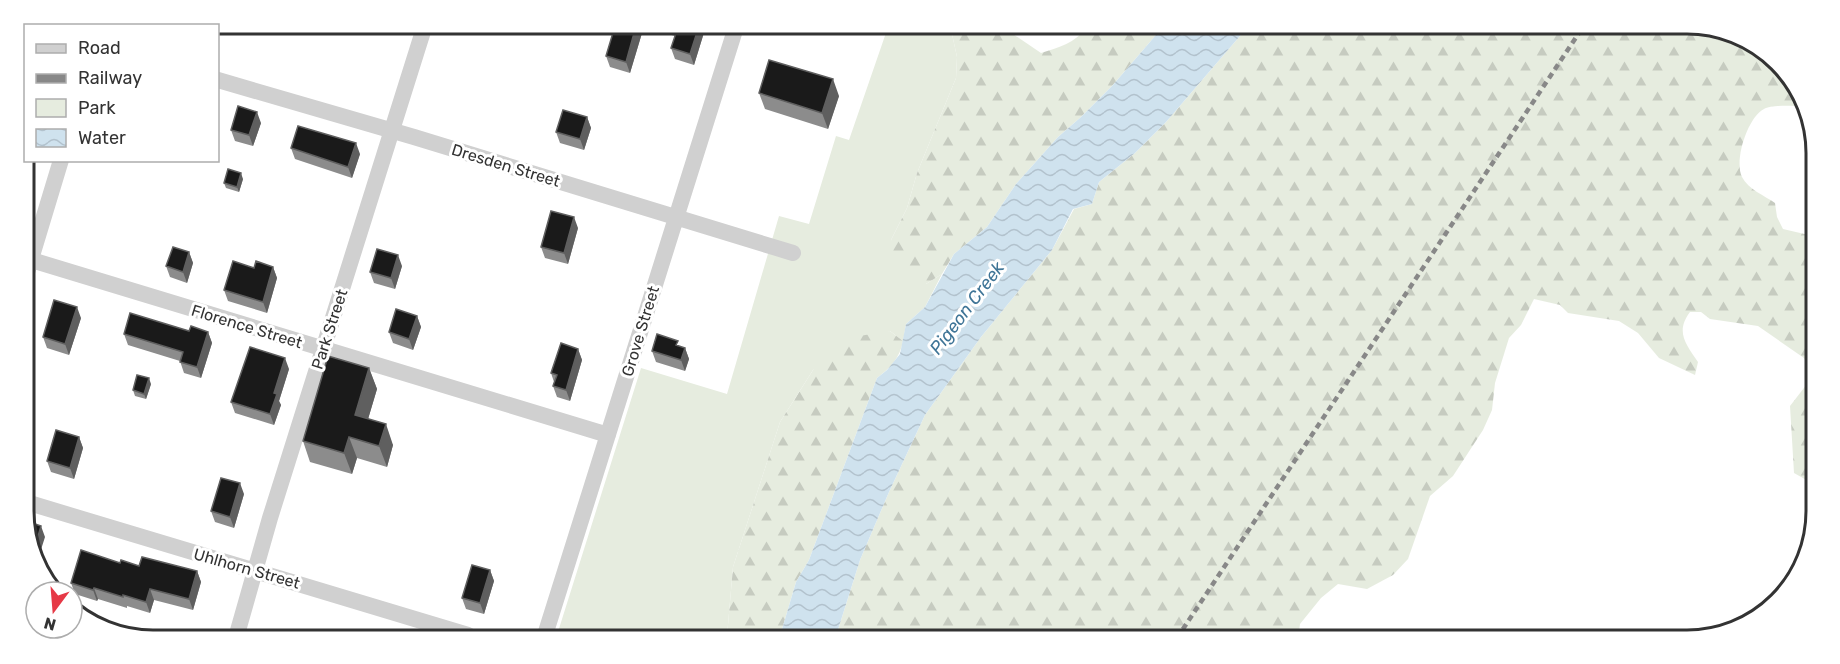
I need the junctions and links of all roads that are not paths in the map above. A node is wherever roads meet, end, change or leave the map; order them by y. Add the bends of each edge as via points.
1 (422, 34) edge
2 (734, 34) edge
3 (219, 80) edge
4 (391, 131) junction
5 (60, 162) edge
6 (675, 217) junction
7 (35, 239) edge
8 (793, 253) dead end
9 (35, 261) edge
10 (322, 350) junction
11 (608, 435) junction
12 (34, 504) edge
13 (255, 571) junction
14 (238, 630) edge
15 (451, 630) edge
16 (547, 630) edge

1 - 4 street, Park Street
2 - 6 street, Grove Street
3 - 4 street, Dresden Street
4 - 6 street, Dresden Street
4 - 10 street, Park Street
5 - 7 street
6 - 8 street, Dresden Street
6 - 11 street, Grove Street
9 - 10 street, Florence Street
10 - 11 street, Florence Street
10 - 13 street, Park Street
11 - 16 street, Grove Street
12 - 13 street, Uhlhorn Street
13 - 14 street, Park Street
13 - 15 street, Uhlhorn Street

